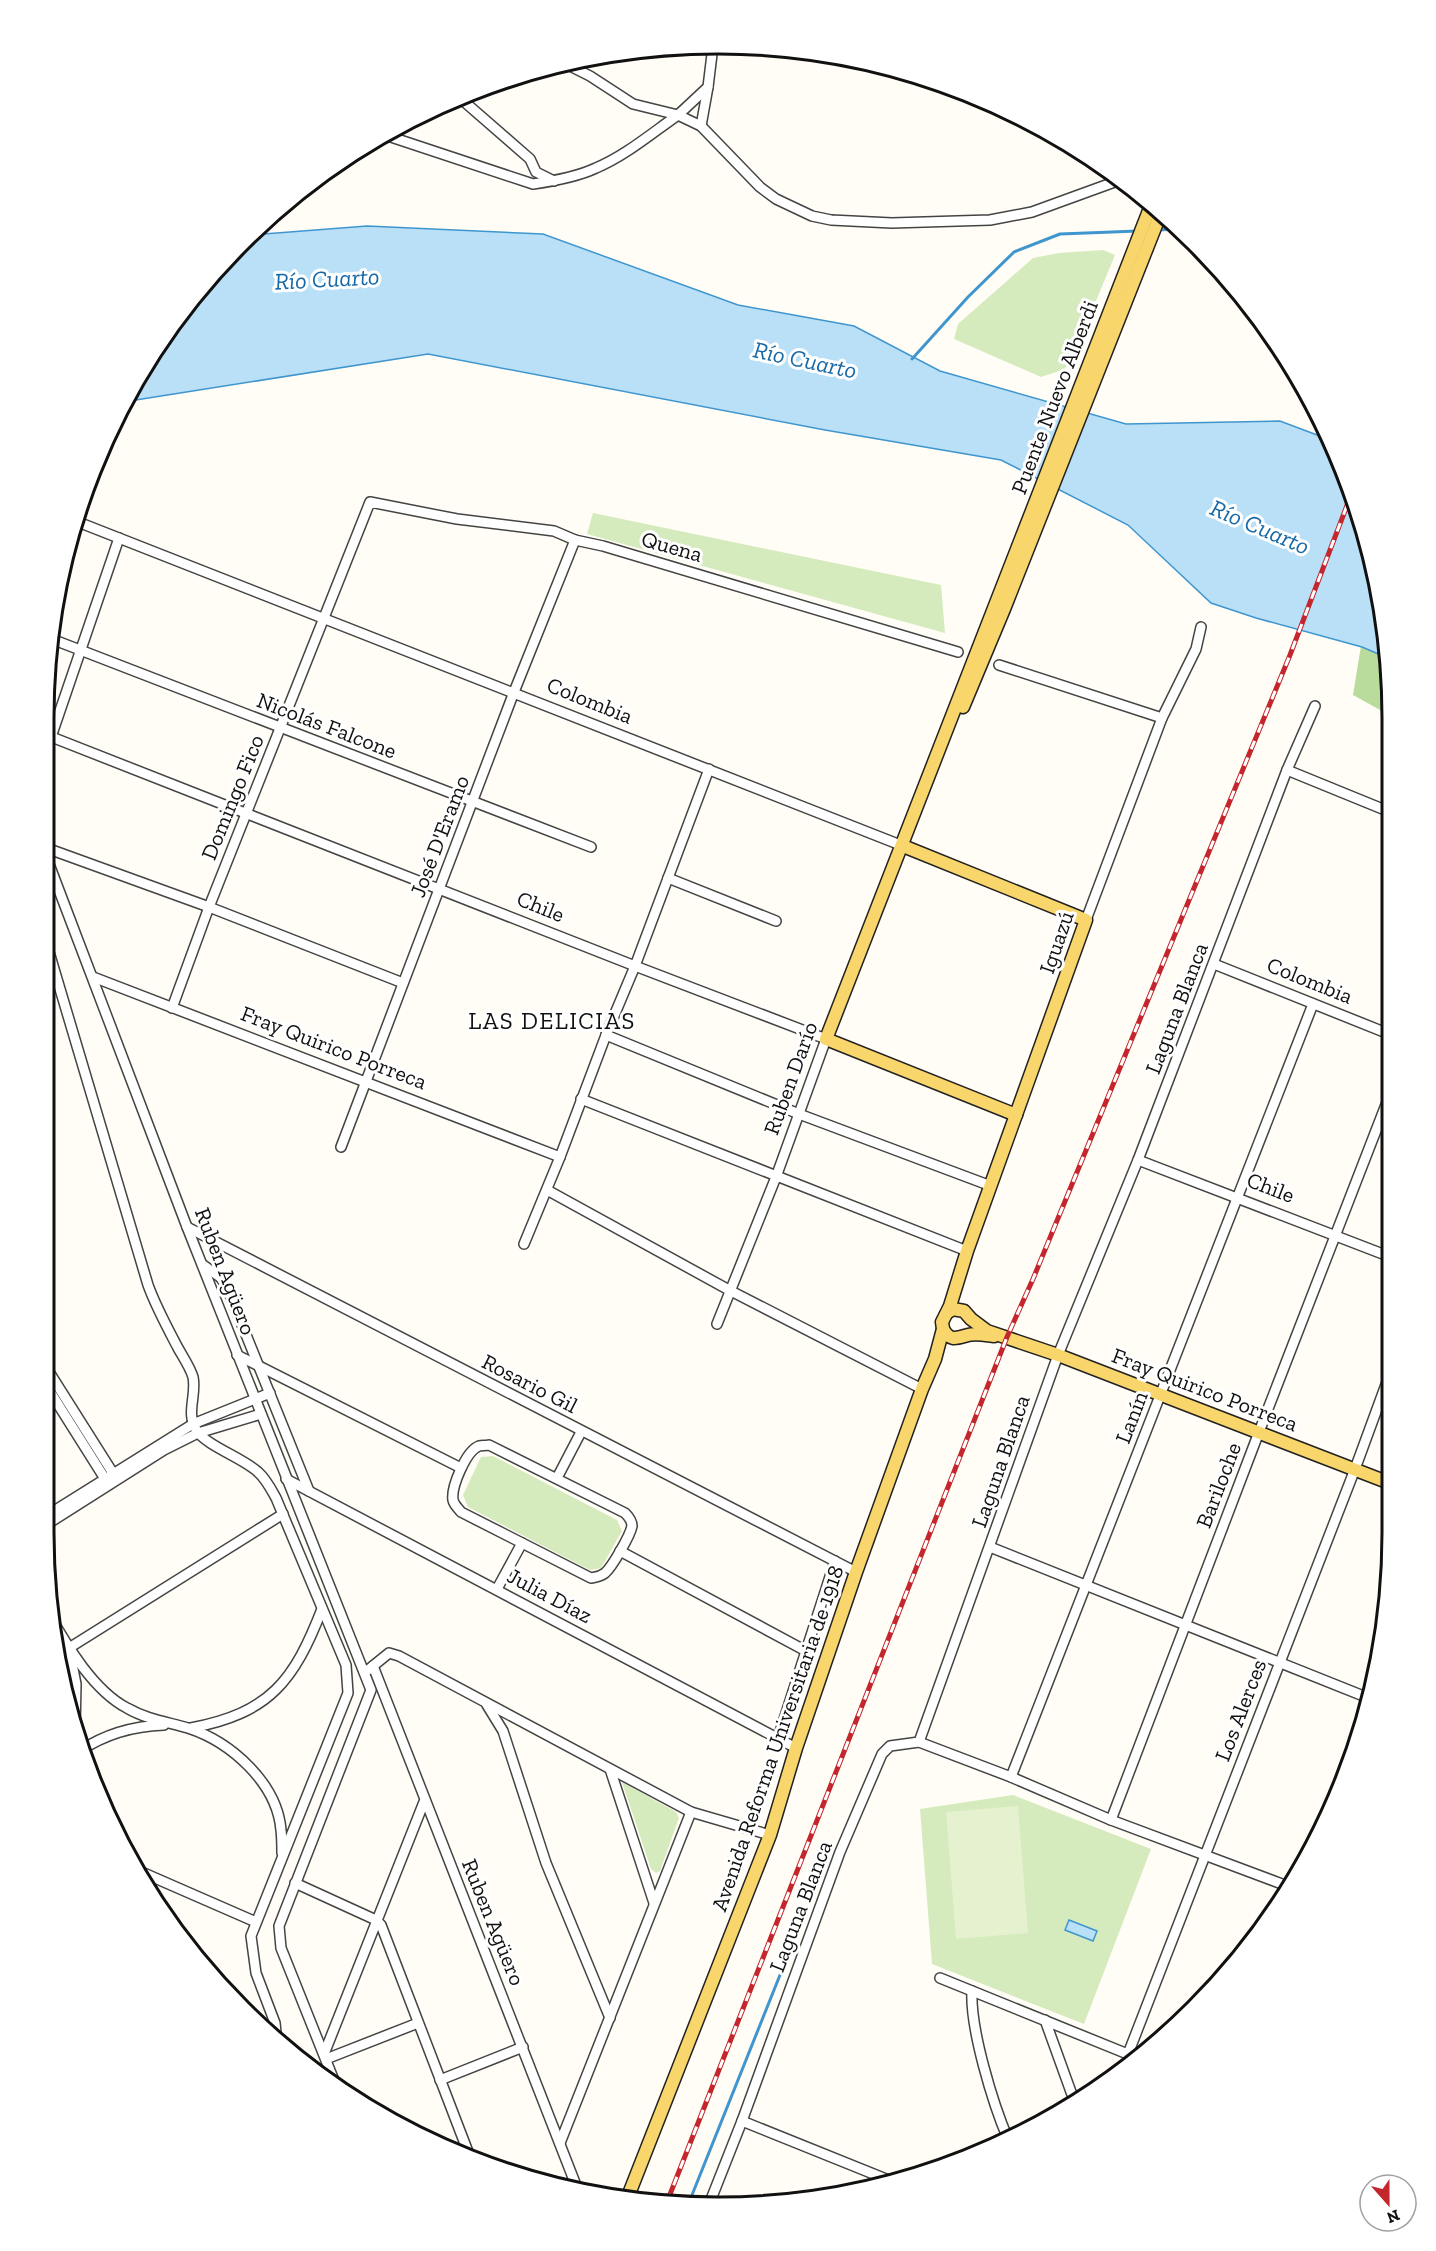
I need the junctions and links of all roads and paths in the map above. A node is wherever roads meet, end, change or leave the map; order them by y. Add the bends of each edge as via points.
1 (712, 54) edge
2 (577, 70) edge
3 (708, 87) junction
4 (467, 104) edge
5 (678, 115) junction
6 (701, 126) junction
7 (395, 138) edge
8 (554, 180) junction
9 (1111, 183) edge
10 (1148, 213) edge
11 (1158, 221) edge
12 (370, 502) joint
13 (83, 524) edge
14 (119, 538) junction
15 (575, 540) junction
16 (999, 608) junction
17 (323, 618) junction
18 (1201, 627) dead end
19 (59, 642) edge
20 (80, 650) junction
21 (958, 652) dead end
22 (999, 665) dead end
23 (514, 692) junction
24 (1315, 706) dead end
25 (1162, 718) junction
26 (54, 725) edge
27 (280, 729) junction
28 (54, 738) edge
29 (709, 769) junction
30 (1287, 770) junction
31 (472, 802) junction
32 (1382, 809) edge
33 (247, 813) junction
34 (903, 846) junction
35 (591, 848) dead end
36 (54, 851) edge
37 (54, 877) edge
38 (668, 878) junction
39 (439, 889) junction
40 (209, 907) junction
41 (1086, 920) junction
42 (776, 921) dead end
43 (1214, 963) junction
44 (635, 966) junction
45 (54, 969) edge
46 (93, 977) junction
47 (403, 983) junction
48 (1313, 1004) junction
49 (172, 1008) junction
50 (1382, 1032) edge
51 (606, 1035) junction
52 (826, 1039) junction
53 (366, 1081) junction
54 (582, 1099) junction
55 (799, 1114) junction
56 (1016, 1115) junction
57 (1382, 1115) edge
58 (341, 1147) dead end
59 (560, 1157) junction
60 (1138, 1160) junction
61 (776, 1177) junction
62 (991, 1186) junction
63 (547, 1190) junction
64 (1238, 1197) junction
65 (187, 1227) junction
66 (1335, 1235) junction
67 (524, 1244) dead end
68 (967, 1251) junction
69 (1382, 1254) edge
70 (202, 1264) junction
71 (959, 1275) junction
72 (729, 1290) junction
73 (948, 1312) junction
74 (968, 1315) junction
75 (717, 1324) dead end
76 (943, 1329) junction
77 (968, 1335) junction
78 (1007, 1336) junction
79 (956, 1339) junction
80 (1058, 1354) junction
81 (237, 1355) junction
82 (935, 1359) junction
83 (259, 1366) junction
84 (54, 1381) edge
85 (922, 1389) junction
86 (270, 1393) junction
87 (1161, 1394) junction
88 (1382, 1395) edge
89 (54, 1397) edge
90 (255, 1399) junction
91 (261, 1414) junction
92 (196, 1429) junction
93 (581, 1432) junction
94 (1259, 1432) junction
95 (462, 1468) junction
96 (1355, 1469) junction
97 (557, 1478) junction
98 (111, 1479) junction
99 (286, 1479) junction
100 (1382, 1480) edge
101 (309, 1491) junction
102 (54, 1511) edge
103 (283, 1514) junction
104 (54, 1519) edge
105 (522, 1543) junction
106 (990, 1547) junction
107 (620, 1551) junction
108 (835, 1561) junction
109 (856, 1572) junction
110 (1086, 1585) junction
111 (497, 1589) junction
112 (322, 1609) junction
113 (1186, 1624) junction
114 (63, 1639) edge
115 (69, 1648) junction
116 (806, 1651) junction
117 (1279, 1662) junction
118 (373, 1666) junction
119 (364, 1674) junction
120 (1361, 1695) edge
121 (76, 1699) edge
122 (485, 1703) junction
123 (176, 1725) junction
124 (189, 1729) junction
125 (778, 1738) junction
126 (919, 1742) junction
127 (89, 1746) edge
128 (796, 1748) junction
129 (610, 1769) junction
130 (1011, 1777) junction
131 (424, 1802) junction
132 (691, 1812) junction
133 (1111, 1820) junction
134 (770, 1835) junction
135 (1205, 1855) junction
136 (282, 1859) junction
137 (150, 1876) edge
138 (295, 1883) junction
139 (1281, 1884) edge
140 (654, 1903) junction
141 (376, 1920) junction
142 (256, 1922) junction
143 (940, 1978) dead end
144 (972, 1991) junction
145 (610, 2018) junction
146 (1045, 2020) junction
147 (418, 2023) junction
148 (276, 2028) edge
149 (523, 2047) junction
150 (1134, 2050) edge
151 (1129, 2054) edge
152 (325, 2057) junction
153 (331, 2072) edge
154 (440, 2080) junction
155 (1072, 2094) edge
156 (742, 2121) junction
157 (1006, 2132) edge
158 (560, 2144) junction
159 (466, 2147) edge
160 (880, 2176) edge
161 (574, 2181) edge
162 (630, 2191) edge
163 (712, 2197) edge

1 - 3 street
2 - 5 street via 633,104
3 - 5 street
3 - 6 street
4 - 8 street via 530,159 537,172
5 - 6 street
5 - 8 street via 596,168
6 - 9 street via 760,187 795,209 831,220 990,220 1032,213
7 - 8 street via 525,182
10 - 16 main road, Puente Nuevo Alberdi
11 - 16 main road, Puente Nuevo Alberdi
12 - 15 street, Quena via 457,519 554,531
12 - 17 street, Domingo Fico
13 - 14 street, Colombia
14 - 17 street, Colombia
14 - 20 street
15 - 21 street, Quena
15 - 23 street, José D'Eramo
16 - 34 main road, Ruben Darío via 913,830
17 - 23 street, Colombia
17 - 27 street, Domingo Fico
18 - 25 street, Iguazú via 1196,650
19 - 20 street, Nicolás Falcone
20 - 26 street
20 - 27 street, Nicolás Falcone
22 - 25 street
23 - 29 street, Colombia
23 - 31 street, José D'Eramo
24 - 30 street, Laguna Blanca
25 - 41 street, Iguazú
27 - 31 street, Nicolás Falcone
27 - 33 street, Domingo Fico
28 - 33 street, Chile
29 - 34 street, Colombia
29 - 38 street
30 - 32 street
30 - 43 street, Laguna Blanca
31 - 35 street, Nicolás Falcone
31 - 39 street, José D'Eramo
33 - 39 street, Chile
33 - 40 street, Domingo Fico
34 - 41 main road, Colombia
34 - 52 main road, Ruben Darío
36 - 40 street
37 - 46 street, Ruben Agüero
38 - 42 street
38 - 44 street
39 - 44 street, Chile
39 - 47 street, José D'Eramo
40 - 47 street
40 - 49 street, Domingo Fico
41 - 56 main road, Iguazú
43 - 48 street, Colombia
43 - 60 street, Laguna Blanca
44 - 51 street
44 - 52 street, Chile
45 - 92 street via 148,1285 192,1375 191,1410
46 - 49 street, Fray Quirico Porreca
46 - 65 street, Ruben Agüero
47 - 53 street, José D'Eramo
48 - 50 street, Colombia
48 - 64 street, Lanín
49 - 53 street, Fray Quirico Porreca
51 - 54 street
51 - 55 street
52 - 55 street, Ruben Darío
52 - 56 main road, Chile
53 - 58 street, José D'Eramo
53 - 59 street, Fray Quirico Porreca
54 - 59 street
54 - 61 street
55 - 61 street, Ruben Darío
55 - 62 street
56 - 62 main road, Iguazú
57 - 66 street, Bariloche
59 - 63 street
60 - 64 street, Chile
60 - 80 street, Laguna Blanca
61 - 68 street
61 - 72 street, Ruben Darío
62 - 68 main road, Iguazú
63 - 67 street
63 - 72 street
64 - 66 street, Chile
64 - 87 street, Lanín
65 - 70 street, Ruben Agüero
65 - 93 street, Rosario Gil
66 - 69 street, Chile
66 - 94 street, Bariloche
68 - 71 main road, Iguazú
70 - 81 street, Ruben Agüero
70 - 83 street via 226,1286
71 - 73 main road, Iguazú
71 - 74 main road, Iguazú via 960,1299
72 - 75 street, Ruben Darío
72 - 85 street
73 - 74 main road via 953,1309
73 - 76 main road
74 - 77 main road
74 - 78 main road, Fray Quirico Porreca via 987,1331
76 - 79 main road
76 - 82 main road
77 - 78 main road, Fray Quirico Porreca
77 - 79 main road, Fray Quirico Porreca
78 - 80 main road, Fray Quirico Porreca
79 - 82 main road
80 - 87 main road, Fray Quirico Porreca
80 - 106 street, Laguna Blanca
81 - 83 street
81 - 90 street, Ruben Agüero
82 - 85 main road
83 - 86 street
83 - 95 street
84 - 98 street
85 - 109 main road, Avenida Reforma Universitaria de 1918
86 - 90 street
86 - 101 street
87 - 94 main road, Fray Quirico Porreca
87 - 110 street, Lanín
88 - 96 street, Los Alerces
89 - 98 street
90 - 91 street, Ruben Agüero
90 - 92 street
91 - 92 street
91 - 99 street, Ruben Agüero
92 - 98 street
92 - 103 street via 258,1472
93 - 97 street
93 - 108 street, Rosario Gil
94 - 96 main road, Fray Quirico Porreca
94 - 113 street, Bariloche
95 - 97 street via 479,1446 489,1445
95 - 105 street via 453,1503 461,1512
96 - 100 main road, Fray Quirico Porreca
96 - 117 street, Los Alerces
97 - 107 street via 630,1518 632,1526
98 - 102 street
98 - 104 street
99 - 101 street, Julia Díaz
99 - 119 street, Ruben Agüero
101 - 111 street, Julia Díaz
103 - 112 street
103 - 115 street
105 - 107 street via 591,1578 607,1572
105 - 111 street
106 - 110 street
106 - 126 street, Laguna Blanca
107 - 116 street
108 - 109 street, Rosario Gil
108 - 116 street
109 - 128 main road, Avenida Reforma Universitaria de 1918
110 - 113 street
110 - 130 street, Lanín
111 - 125 street, Julia Díaz
112 - 124 street via 299,1663 276,1689 243,1714
112 - 136 street via 346,1665 348,1693
113 - 117 street
113 - 133 street, Bariloche
114 - 115 street
115 - 121 street
115 - 123 street via 126,1708
116 - 125 street
117 - 120 street
117 - 135 street, Los Alerces
118 - 119 street
118 - 122 street via 389,1653 399,1656
118 - 131 street, Ruben Agüero
119 - 138 street, Ruben Agüero via 371,1690
122 - 129 street
122 - 145 street via 503,1731 546,1863
123 - 124 street
123 - 127 street via 142,1726
124 - 136 street via 230,1749 257,1777 273,1800 281,1829
125 - 128 street, Julia Díaz
126 - 130 street
126 - 156 street, Laguna Blanca via 890,1746 882,1754 840,1852
128 - 134 main road, Avenida Reforma Universitaria de 1918
129 - 132 street
129 - 140 street
130 - 133 street
131 - 141 street
131 - 149 street, Ruben Agüero
132 - 134 street
132 - 140 street
133 - 135 street
134 - 162 main road, Avenida Reforma Universitaria de 1918
135 - 139 street
135 - 150 street, Los Alerces
136 - 142 street
137 - 142 street
138 - 141 street
138 - 152 street via 279,1926 281,1948
140 - 145 street
141 - 147 street
141 - 152 street
142 - 148 street via 251,1936 252,1954
143 - 144 street
144 - 146 street
144 - 157 street via 984,2064
145 - 158 street
146 - 151 street
146 - 155 street
147 - 152 street
147 - 154 street
149 - 154 street
149 - 158 street, Ruben Agüero
152 - 153 street
154 - 159 street
156 - 160 street
156 - 163 street, Laguna Blanca
158 - 161 street, Ruben Agüero

